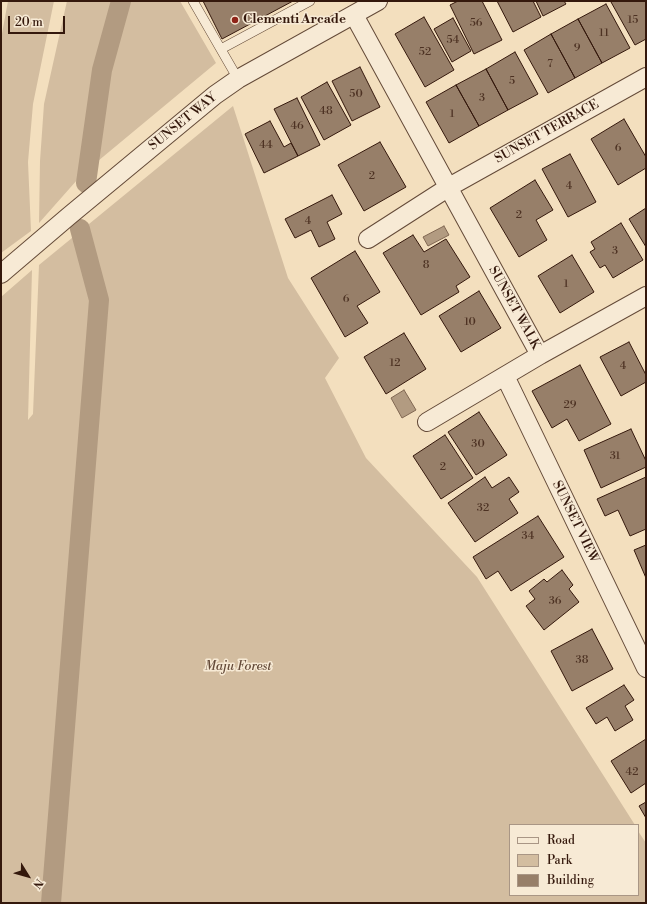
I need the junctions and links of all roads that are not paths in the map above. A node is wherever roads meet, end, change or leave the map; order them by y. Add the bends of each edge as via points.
1 (193, 1) edge
2 (310, 1) edge
3 (378, 1) edge
4 (354, 14) junction
5 (221, 49) junction
6 (646, 77) edge
7 (238, 80) junction
8 (449, 187) junction
9 (368, 239) dead end
10 (2, 272) edge
11 (646, 296) edge
12 (540, 355) junction
13 (505, 376) junction
14 (427, 422) dead end
15 (646, 668) edge

1 - 5 lane
2 - 5 lane
3 - 4 street, SUNSET WAY
4 - 7 street, SUNSET WAY
4 - 8 street, SUNSET WALK
5 - 7 lane
6 - 8 street, SUNSET TERRACE
7 - 10 street, SUNSET WAY via 215,95
8 - 9 street
8 - 12 street, SUNSET WALK
11 - 12 street
12 - 13 street, SUNSET WALK
13 - 14 street, SUNSET WALK
13 - 15 street, SUNSET VIEW

